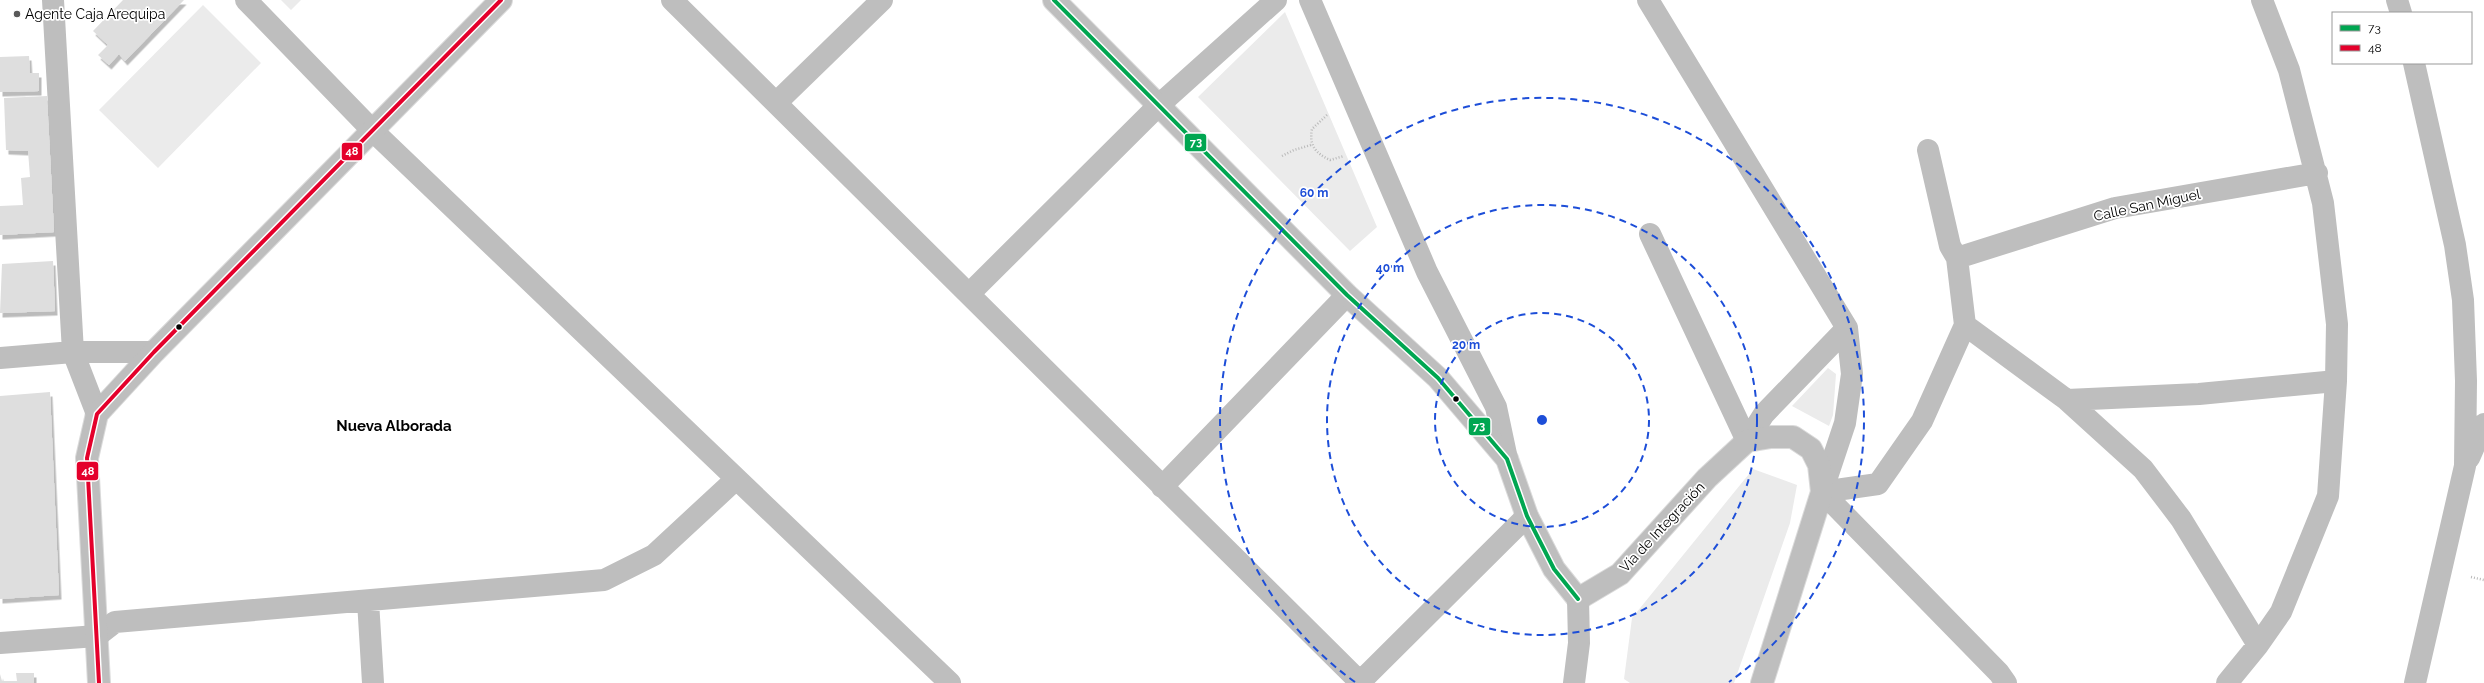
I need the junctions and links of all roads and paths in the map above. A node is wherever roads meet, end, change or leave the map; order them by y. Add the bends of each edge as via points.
1 (53, 0) edge
2 (246, 0) edge
3 (501, 0) edge
4 (672, 0) edge
5 (882, 0) edge
6 (1054, 0) edge
7 (1276, 0) edge
8 (1310, 0) edge
9 (1648, 0) edge
10 (2262, 0) edge
11 (2397, 0) edge
12 (2401, 12) edge
13 (2414, 64) edge
14 (776, 102) junction
15 (1159, 105) junction
16 (1326, 115) dead end
17 (373, 131) junction
18 (1312, 145) junction
19 (1928, 150) dead end
20 (1282, 156) dead end
21 (1344, 156) dead end
22 (2317, 173) junction
23 (1650, 234) dead end
24 (1957, 258) junction
25 (969, 294) junction
26 (1347, 294) junction
27 (1965, 325) junction
28 (1847, 328) junction
29 (73, 352) junction
30 (154, 352) junction
31 (0, 358) edge
32 (2336, 381) junction
33 (2067, 400) junction
34 (97, 414) junction
35 (2484, 424) edge
36 (1747, 441) junction
37 (1507, 459) junction
38 (2465, 466) junction
39 (735, 480) junction
40 (1162, 486) junction
41 (1822, 492) junction
42 (1527, 516) junction
43 (1578, 599) junction
44 (368, 601) junction
45 (97, 636) junction
46 (0, 643) edge
47 (2258, 645) junction
48 (99, 683) edge
49 (373, 683) edge
50 (949, 683) edge
51 (1360, 683) edge
52 (1574, 683) edge
53 (1762, 683) edge
54 (2006, 683) edge
55 (2227, 683) edge
56 (2415, 683) edge

1 - 29 street
2 - 17 street
3 - 17 street
4 - 14 street
5 - 14 street
6 - 15 street
7 - 15 street
8 - 37 street via 1427,272 1496,407
9 - 28 street
10 - 22 street via 2289,70
11 - 12 street
13 - 38 street via 2455,245 2463,300 2466,381
14 - 25 street
15 - 25 street
15 - 26 street
16 - 18 path via 1312,129
17 - 30 street
17 - 39 street
18 - 20 path
18 - 21 path via 1318,154 1330,160
19 - 24 street via 1950,246
22 - 24 street, Calle San Miguel via 2115,208
22 - 32 street via 2323,203 2337,324
23 - 36 street
24 - 27 street
25 - 40 street
26 - 37 street via 1438,378
26 - 40 street
27 - 33 street
27 - 41 street via 1922,421 1878,484
28 - 36 street, Vía de Integración via 1764,414
28 - 41 street via 1852,374 1845,423
29 - 30 street
29 - 31 street
29 - 34 street
30 - 34 street
32 - 33 street via 2199,394
32 - 47 street via 2328,496 2281,612
33 - 47 street via 2143,469 2181,519
34 - 45 street via 87,458
35 - 38 street
36 - 41 street via 1793,436 1811,449 1819,465
36 - 43 street, Vía de Integración via 1707,478 1620,574
37 - 42 street
38 - 56 street
39 - 44 street via 654,555 604,580
39 - 50 street
40 - 51 street
41 - 53 street
41 - 54 street
42 - 43 street via 1554,569
42 - 51 street
43 - 52 street via 1580,643
44 - 45 street via 115,622
44 - 49 street
45 - 46 street
45 - 48 street
47 - 55 street

